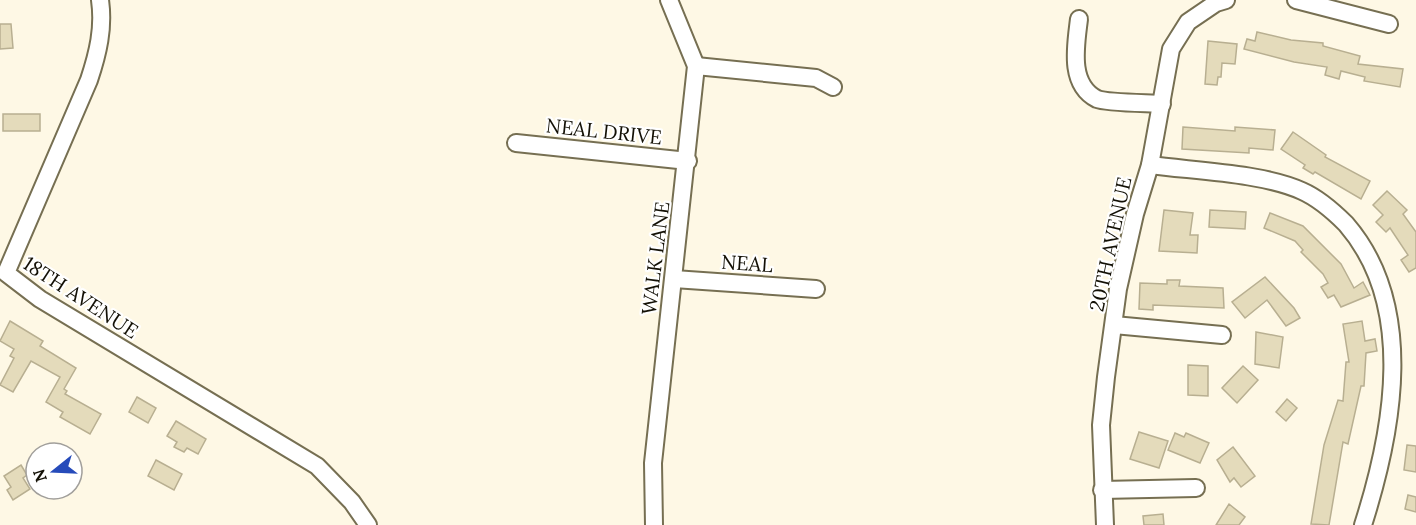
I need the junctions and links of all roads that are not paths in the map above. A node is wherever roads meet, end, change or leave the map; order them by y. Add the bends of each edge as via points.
1 (100, 0) edge
2 (669, 0) edge
3 (1226, 0) edge
4 (1296, 0) edge
5 (1078, 19) dead end
6 (1389, 24) dead end
7 (696, 66) junction
8 (833, 87) dead end
9 (1162, 104) junction
10 (516, 143) dead end
11 (688, 161) junction
12 (1150, 165) junction
13 (674, 279) junction
14 (3, 280) edge
15 (816, 289) dead end
16 (1114, 325) junction
17 (1222, 335) dead end
18 (1196, 488) dead end
19 (1102, 490) junction
20 (368, 525) edge
21 (654, 525) edge
22 (1105, 525) edge
23 (1363, 525) edge

1 - 14 street, 18TH AVENUE via 102,28 89,80
2 - 7 street, WALK LANE
3 - 9 street, 20TH AVENUE via 1188,22 1171,49
4 - 6 street
5 - 9 street via 1075,58 1081,84 1098,99
7 - 8 street via 816,78
7 - 11 street, WALK LANE
9 - 12 street, 20TH AVENUE
10 - 11 street, NEAL DRIVE
11 - 13 street, WALK LANE
12 - 16 street, 20TH AVENUE via 1120,278
12 - 23 street via 1263,180 1302,191 1335,213 1361,239 1373,259 1393,308 1398,348 1393,408 1382,467
13 - 15 street, NEAL
13 - 21 street, WALK LANE via 653,463
14 - 20 street, 18TH AVENUE via 317,466
16 - 17 street
16 - 19 street, 20TH AVENUE via 1101,425
18 - 19 street
19 - 22 street, 20TH AVENUE

